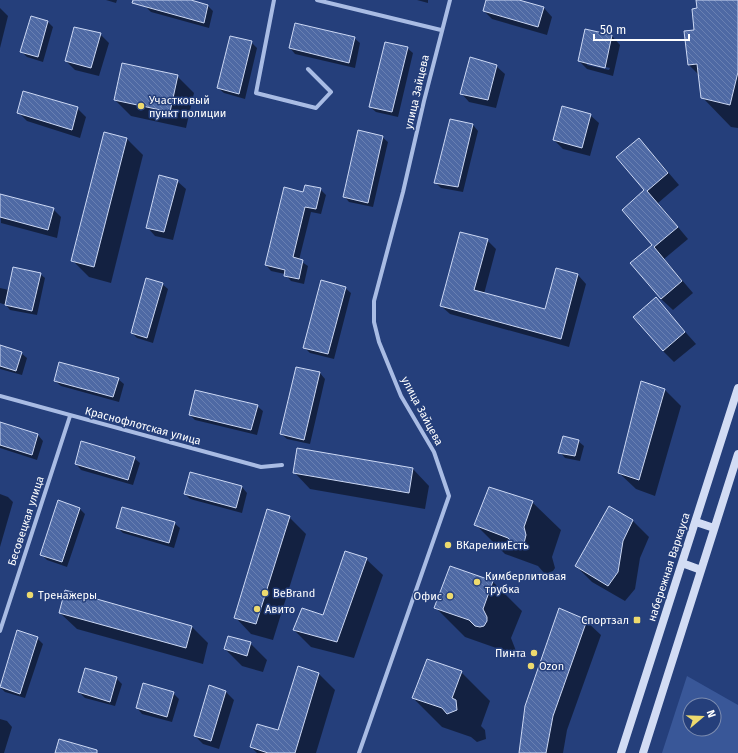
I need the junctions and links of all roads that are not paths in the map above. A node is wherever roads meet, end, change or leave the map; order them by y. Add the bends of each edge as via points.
1 (274, 0) edge
2 (317, 0) edge
3 (341, 0) edge
4 (450, 0) edge
5 (340, 5) junction
6 (441, 30) junction
7 (308, 69) dead end
8 (738, 388) edge
9 (0, 396) edge
10 (70, 416) junction
11 (738, 454) edge
12 (282, 465) dead end
13 (696, 522) junction
14 (714, 528) junction
15 (682, 563) junction
16 (701, 570) junction
17 (0, 631) edge
18 (359, 753) edge
19 (621, 753) edge
20 (643, 753) edge

1 - 7 street via 256,93 316,108 331,92
2 - 5 street
3 - 5 street
4 - 6 street, улица Зайцева
5 - 6 street
6 - 18 street, улица Зайцева via 404,192 374,301 374,322 379,342 401,396 434,452 449,496
8 - 13 main road, набережная Варкауса
9 - 10 street, Краснофлотская улица
10 - 12 street, Краснофлотская улица via 261,467
10 - 17 street, Бесовецкая улица
11 - 14 main road
13 - 14 main road
13 - 15 main road, набережная Варкауса
14 - 16 main road
15 - 16 main road
15 - 19 main road, набережная Варкауса
16 - 20 main road

